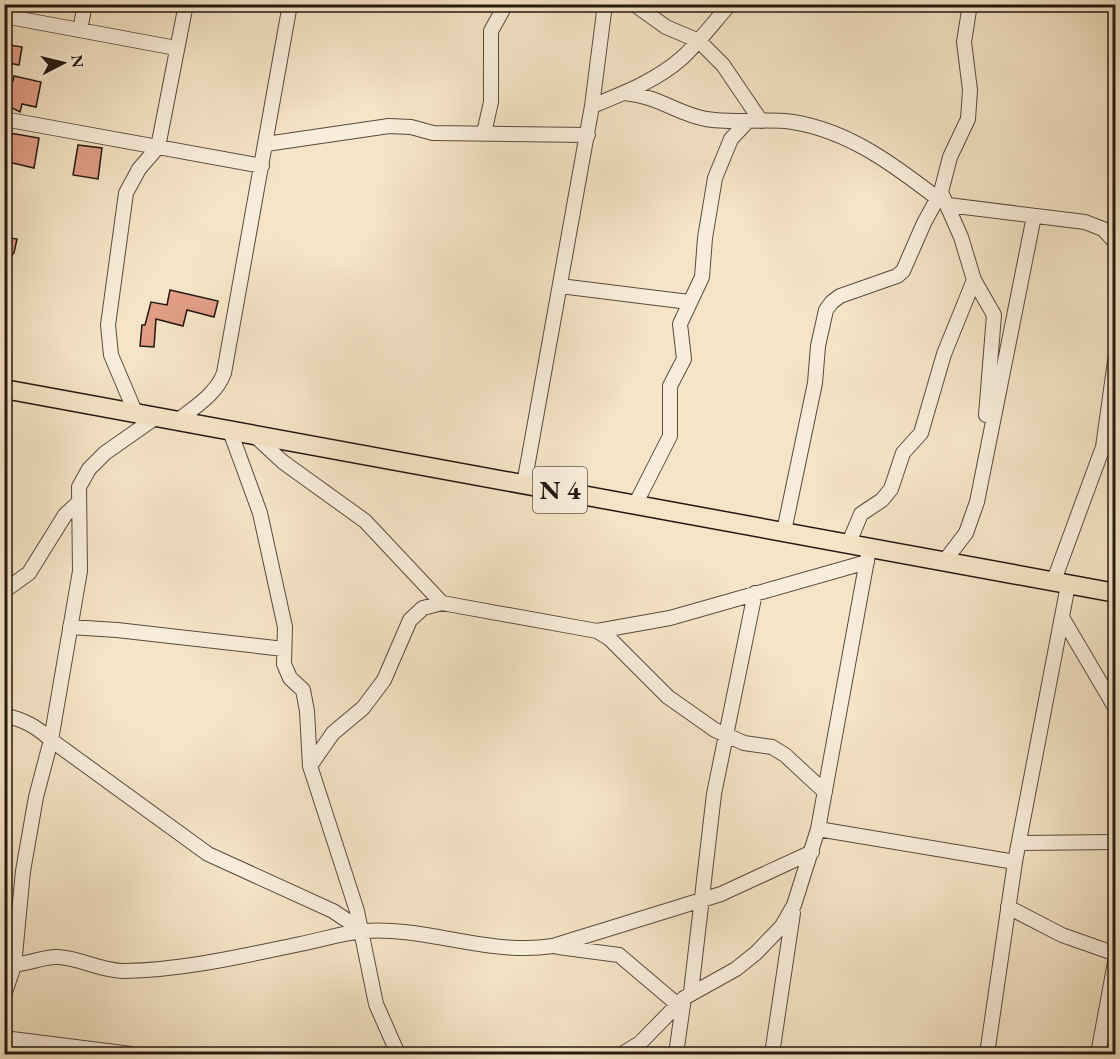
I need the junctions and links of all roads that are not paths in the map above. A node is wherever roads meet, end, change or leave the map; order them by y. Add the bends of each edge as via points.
1 (85, 4) edge
2 (186, 4) edge
3 (290, 4) edge
4 (506, 4) edge
5 (605, 4) edge
6 (634, 4) edge
7 (730, 4) edge
8 (970, 4) edge
9 (4, 16) edge
10 (80, 30) junction
11 (699, 41) junction
12 (176, 48) junction
13 (624, 93) junction
14 (592, 106) junction
15 (4, 118) edge
16 (760, 120) junction
17 (746, 123) junction
18 (484, 133) junction
19 (588, 135) junction
20 (266, 144) junction
21 (158, 147) junction
22 (262, 166) junction
23 (942, 199) junction
24 (1034, 216) junction
25 (1109, 229) edge
26 (1116, 243) edge
27 (974, 280) junction
28 (560, 286) junction
29 (689, 303) junction
30 (1116, 354) edge
31 (4, 389) edge
32 (136, 414) junction
33 (155, 418) junction
34 (176, 422) junction
35 (1116, 422) edge
36 (230, 431) junction
37 (253, 434) junction
38 (1103, 447) junction
39 (524, 484) junction
40 (979, 492) junction
41 (78, 503) junction
42 (636, 503) junction
43 (784, 531) junction
44 (848, 544) junction
45 (868, 555) junction
46 (943, 562) junction
47 (1061, 584) junction
48 (4, 591) edge
49 (755, 593) junction
50 (1116, 593) edge
51 (442, 603) junction
52 (1063, 619) junction
53 (70, 627) junction
54 (597, 631) junction
55 (284, 649) junction
56 (1116, 709) edge
57 (4, 714) edge
58 (725, 735) junction
59 (51, 740) junction
60 (310, 766) junction
61 (825, 792) junction
62 (818, 829) junction
63 (1116, 842) edge
64 (1019, 843) junction
65 (812, 852) junction
66 (1015, 862) junction
67 (702, 900) junction
68 (794, 905) junction
69 (1008, 907) junction
70 (357, 911) junction
71 (387, 931) junction
72 (363, 932) junction
73 (553, 946) junction
74 (1116, 955) edge
75 (9, 964) edge
76 (4, 995) edge
77 (685, 998) junction
78 (4, 1038) edge
79 (989, 1040) junction
80 (131, 1054) edge
81 (399, 1054) edge
82 (622, 1054) edge
83 (676, 1054) edge
84 (772, 1054) edge
85 (987, 1054) edge
86 (995, 1054) edge
87 (1098, 1054) edge

1 - 10 street
2 - 12 street
3 - 20 street
4 - 18 street via 491,31 491,102
5 - 14 street
6 - 11 street via 666,27
7 - 11 street
8 - 23 street via 964,42 970,90 968,119 950,157
9 - 10 street
10 - 12 street
11 - 13 street via 663,72
11 - 16 street via 723,65
12 - 21 street
13 - 14 street
13 - 17 street via 655,98 694,116
14 - 19 street
15 - 21 street
16 - 17 street
16 - 23 street via 820,128 874,151
17 - 29 street via 727,148 715,178 702,278
18 - 19 street
18 - 20 street via 433,133 389,126
19 - 28 street
20 - 22 street
21 - 22 street
21 - 32 street via 139,169 126,193 108,325 111,355
22 - 34 street via 220,385
23 - 24 street
23 - 27 street
23 - 43 street via 903,271 840,296 826,310
24 - 25 street
24 - 40 street
25 - 26 street
27 - 40 street via 994,315
27 - 44 street via 944,354 921,433 903,453 891,489 861,514
28 - 29 street
28 - 39 street
29 - 42 street via 680,324 684,359 670,386 670,436
30 - 38 street
31 - 32 main road, N 4
32 - 33 main road, N 4
33 - 34 main road, N 4
33 - 41 street via 105,453 89,470 79,487
34 - 36 main road, N 4
35 - 38 street
36 - 37 main road, N 4
36 - 55 street via 260,513 285,627
37 - 39 main road, N 4
37 - 51 street via 283,462 365,521
38 - 47 street
39 - 42 main road, N 4
40 - 46 street via 966,534
41 - 48 street via 65,515 29,573
41 - 53 street via 80,571
42 - 43 main road, N 4
43 - 44 main road, N 4
44 - 45 main road, N 4
45 - 46 main road, N 4
45 - 49 street
45 - 61 street
46 - 47 main road, N 4
47 - 50 main road, N 4
47 - 52 street
49 - 54 street via 670,618
49 - 58 street
51 - 54 street
51 - 60 street via 423,608 410,620 384,680 363,708 333,733
52 - 56 street
52 - 64 street
53 - 55 street
53 - 59 street
54 - 58 street via 668,697
55 - 60 street via 284,664 290,678 303,690
57 - 59 street via 29,722
58 - 61 street via 744,743 772,747
58 - 67 street
59 - 72 street via 208,854 333,912
59 - 75 street via 36,797
60 - 70 street
61 - 62 street
62 - 65 street
62 - 66 street
63 - 64 street
64 - 66 street
65 - 67 street
65 - 68 street
66 - 69 street
67 - 73 street
67 - 77 street
68 - 77 street via 782,926 749,958
68 - 84 street
69 - 74 street via 1062,935
69 - 79 street
70 - 71 street
70 - 72 street
71 - 72 street
71 - 73 street via 504,949
72 - 75 street via 240,956 144,969 106,969 54,957
72 - 81 street via 376,1004
73 - 77 street via 619,955
74 - 87 street
75 - 76 street
77 - 82 street via 640,1043
77 - 83 street
78 - 80 street
79 - 85 street
79 - 86 street

